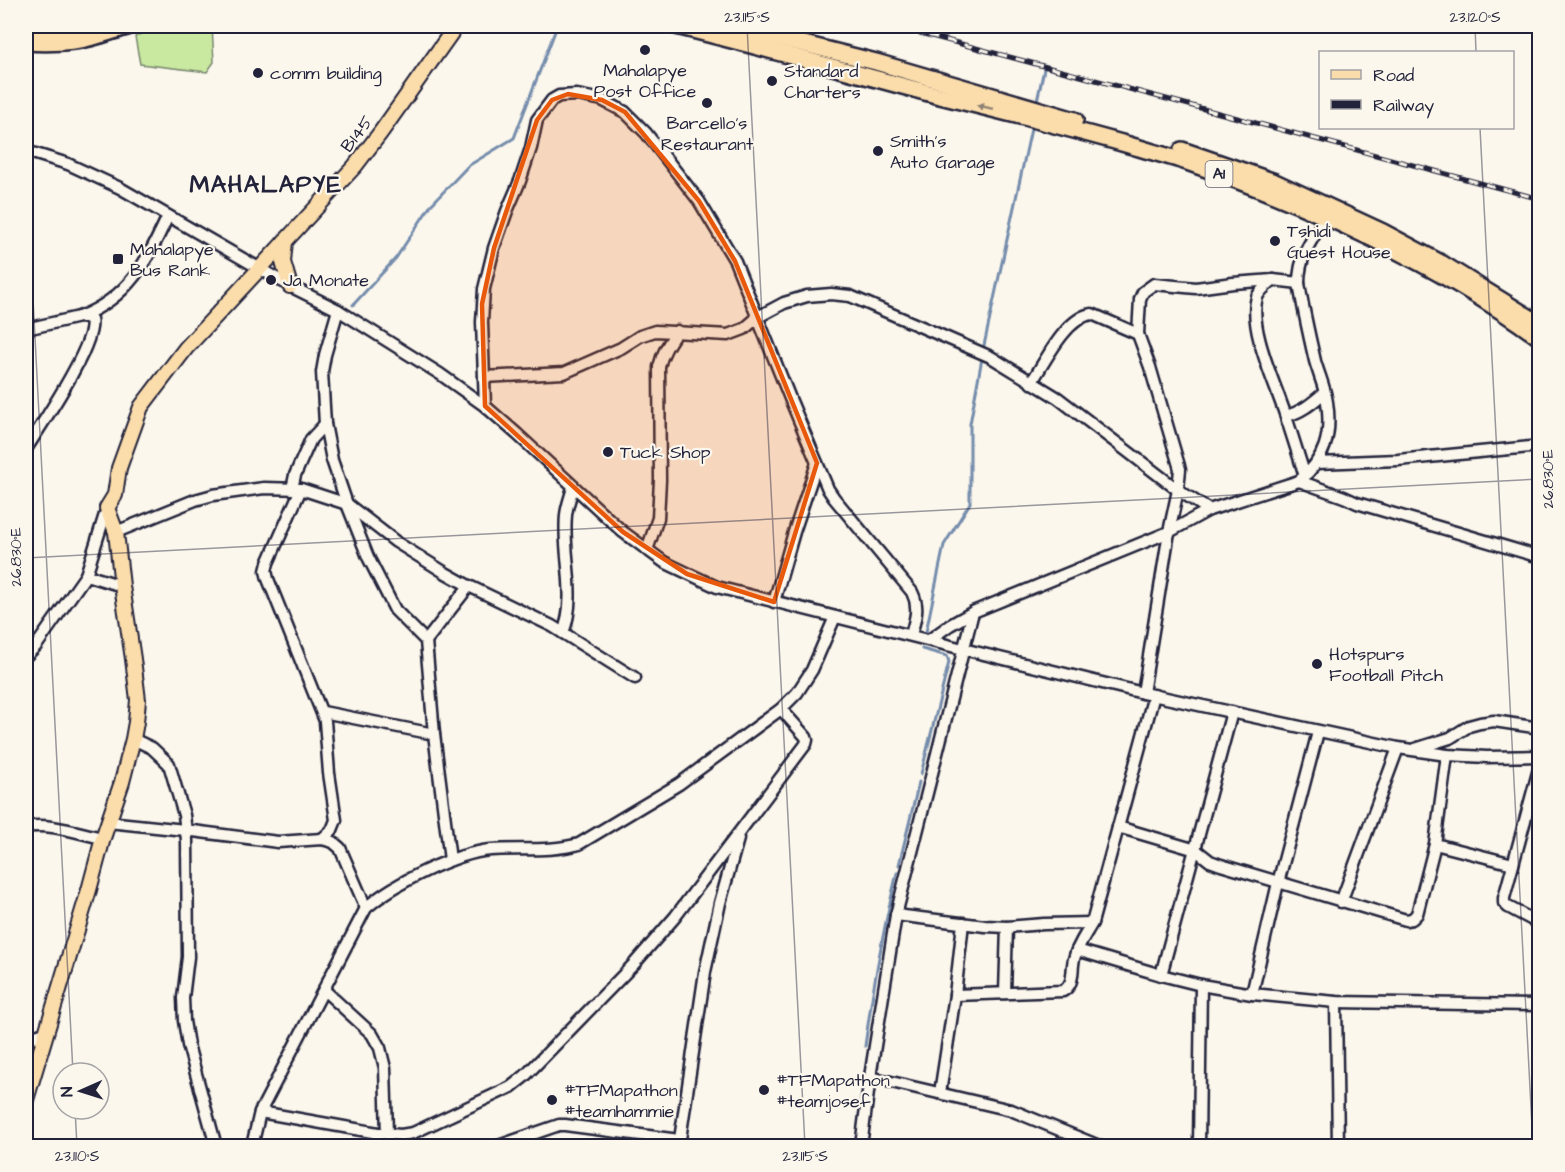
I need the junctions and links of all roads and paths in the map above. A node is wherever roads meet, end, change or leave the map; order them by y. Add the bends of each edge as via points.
1 (97, 26) edge
2 (130, 26) edge
3 (456, 26) edge
4 (676, 26) edge
5 (732, 26) edge
6 (26, 28) edge
7 (26, 42) edge
8 (26, 151) edge
9 (168, 216) junction
10 (1326, 216) junction
11 (285, 242) junction
12 (259, 268) junction
13 (1273, 280) junction
14 (1299, 283) junction
15 (290, 286) junction
16 (338, 310) junction
17 (79, 317) junction
18 (758, 317) junction
19 (1539, 324) edge
20 (26, 329) edge
21 (677, 332) junction
22 (1138, 334) junction
23 (1539, 338) edge
24 (484, 377) junction
25 (1032, 383) junction
26 (1324, 393) junction
27 (485, 406) junction
28 (1286, 416) junction
29 (325, 424) junction
30 (1539, 446) edge
31 (26, 450) edge
32 (817, 463) junction
33 (1317, 463) junction
34 (1302, 478) junction
35 (573, 487) junction
36 (297, 489) junction
37 (1178, 490) junction
38 (347, 504) junction
39 (107, 508) junction
40 (1209, 510) junction
41 (116, 532) junction
42 (1169, 532) junction
43 (647, 550) junction
44 (1539, 557) edge
45 (86, 575) junction
46 (122, 586) junction
47 (469, 586) junction
48 (774, 602) junction
49 (973, 612) junction
50 (835, 617) junction
51 (563, 633) junction
52 (911, 635) junction
53 (929, 640) junction
54 (426, 641) junction
55 (963, 649) junction
56 (26, 656) edge
57 (635, 678) dead end
58 (1149, 694) junction
59 (781, 709) junction
60 (323, 712) junction
61 (1232, 712) junction
62 (1539, 728) edge
63 (1318, 732) junction
64 (434, 734) junction
65 (133, 739) junction
66 (1398, 748) junction
67 (1412, 750) junction
68 (1447, 755) junction
69 (1539, 756) edge
70 (1539, 765) edge
71 (108, 822) junction
72 (26, 827) edge
73 (1118, 827) junction
74 (185, 830) junction
75 (739, 833) junction
76 (103, 838) junction
77 (322, 840) junction
78 (1435, 844) junction
79 (1196, 850) junction
80 (450, 860) junction
81 (1513, 864) junction
82 (1278, 883) junction
83 (1341, 902) junction
84 (366, 908) junction
85 (896, 915) junction
86 (963, 923) junction
87 (1092, 923) junction
88 (1539, 924) edge
89 (1007, 927) junction
90 (1077, 950) junction
91 (1161, 975) junction
92 (1201, 985) junction
93 (324, 990) junction
94 (1005, 993) junction
95 (1252, 994) junction
96 (955, 996) junction
97 (1336, 1002) junction
98 (1539, 1005) edge
99 (45, 1034) junction
100 (26, 1039) edge
101 (870, 1077) junction
102 (940, 1093) junction
103 (26, 1100) edge
104 (260, 1112) junction
105 (382, 1133) junction
106 (679, 1143) edge
107 (216, 1146) edge
108 (252, 1146) edge
109 (377, 1146) edge
110 (498, 1146) edge
111 (861, 1146) edge
112 (1099, 1146) edge
113 (1199, 1146) edge
114 (1338, 1146) edge

1 - 6 highway
2 - 7 highway via 76,41
3 - 11 main road, B145 / B145 via 355,166
10 -> 4 highway, A1 via 1186,162
5 - 19 highway, A1 via 876,62 1192,153 1275,182 1442,263
8 - 9 street via 68,164
9 - 12 street
9 - 17 street via 132,281 104,306
10 - 14 street via 1305,251
10 - 23 highway, A1 via 1437,272
11 - 12 main road, B145 / B145
11 - 15 main road via 283,262
12 - 15 street
12 - 39 main road, B145 / B145 via 186,348 141,407 118,468 115,495
13 - 14 street
13 - 22 street via 1196,288 1154,284 1140,299
13 - 28 street via 1257,297 1255,314 1258,338
14 - 26 street
15 - 16 street
16 - 27 street
16 - 29 street via 322,372
17 - 20 street
17 - 31 street via 91,319 90,333 75,369
18 - 21 street via 744,329 728,335
18 - 24 street via 735,261 699,201 646,133 625,112 602,100 559,96 537,120 520,181 494,248 482,304
18 - 25 street via 807,296 850,296 990,357
18 - 32 street
21 - 24 street via 656,331 640,336 564,373
21 - 43 street via 659,368 658,518
22 - 25 street via 1092,314 1084,315 1067,328
22 - 37 street via 1180,469
24 - 27 street
25 - 37 street via 1058,398
26 - 28 street via 1307,408
26 - 33 street via 1328,432
27 - 35 street
28 - 34 street
29 - 36 street via 311,439 295,475
29 - 38 street
30 - 33 street via 1398,460
32 - 48 street
32 - 52 street via 834,498 912,592 917,611
33 - 34 street
34 - 40 street
34 - 44 street via 1357,503
35 - 43 street
35 - 51 street via 567,514 570,606
36 - 38 street
36 - 41 street via 264,488 213,495
36 - 60 street via 266,571
37 - 40 street
37 - 42 street
38 - 47 street via 396,542
38 - 54 street via 395,610
39 - 41 main road
39 - 45 street
40 - 42 street
41 - 46 main road
42 - 49 street
42 - 58 street
43 - 48 street via 717,587
45 - 46 street
45 - 56 street
46 - 65 main road via 138,700
47 - 51 street
47 - 54 street
48 - 50 street
49 - 53 street
49 - 55 street
50 - 52 street
50 - 59 street via 812,670
51 - 57 street
52 - 53 street
53 - 55 street
54 - 64 street
55 - 58 street
55 - 85 street
58 - 61 street
58 - 73 street
59 - 75 street via 806,737 806,744
59 - 80 street via 679,784 579,844 566,848 490,850
60 - 64 street
60 - 77 street via 336,820
61 - 63 street
61 - 79 street
62 - 67 street via 1494,721 1480,723
63 - 66 street
63 - 82 street
64 - 80 street
65 - 71 main road
65 - 74 street via 152,748 169,764
66 - 67 street
66 - 83 street
67 - 68 street
68 - 69 street
68 - 78 street
70 - 81 street
71 - 74 street
71 - 76 main road
72 - 76 street via 53,827
73 - 79 street
73 - 87 street
74 - 77 street via 278,842
74 - 107 street via 188,957 183,1021
75 - 105 street via 634,964 525,1076 511,1087 413,1133
75 - 106 street via 705,972
76 - 99 main road
77 - 84 street via 340,848
78 - 81 street
78 - 83 street via 1417,914 1412,919
79 - 82 street via 1210,861
79 - 91 street
80 - 84 street via 378,897
81 - 88 street via 1504,903
82 - 83 street
82 - 95 street
84 - 93 street
85 - 86 street
85 - 101 street
86 - 89 street
86 - 96 street
87 - 89 street
87 - 90 street
89 - 94 street
90 - 91 street
90 - 94 street via 1069,987 1063,991
91 - 92 street
92 - 95 street
92 - 113 street
93 - 104 street
93 - 105 street via 372,1034 380,1048 385,1068
94 - 96 street
95 - 97 street
96 - 102 street
97 - 98 street
97 - 114 street
99 - 100 street
99 - 103 main road
101 - 102 street
101 - 111 street
102 - 112 street via 1011,1110
104 - 105 street
104 - 108 street
105 - 109 street
106 - 110 street via 559,1125

